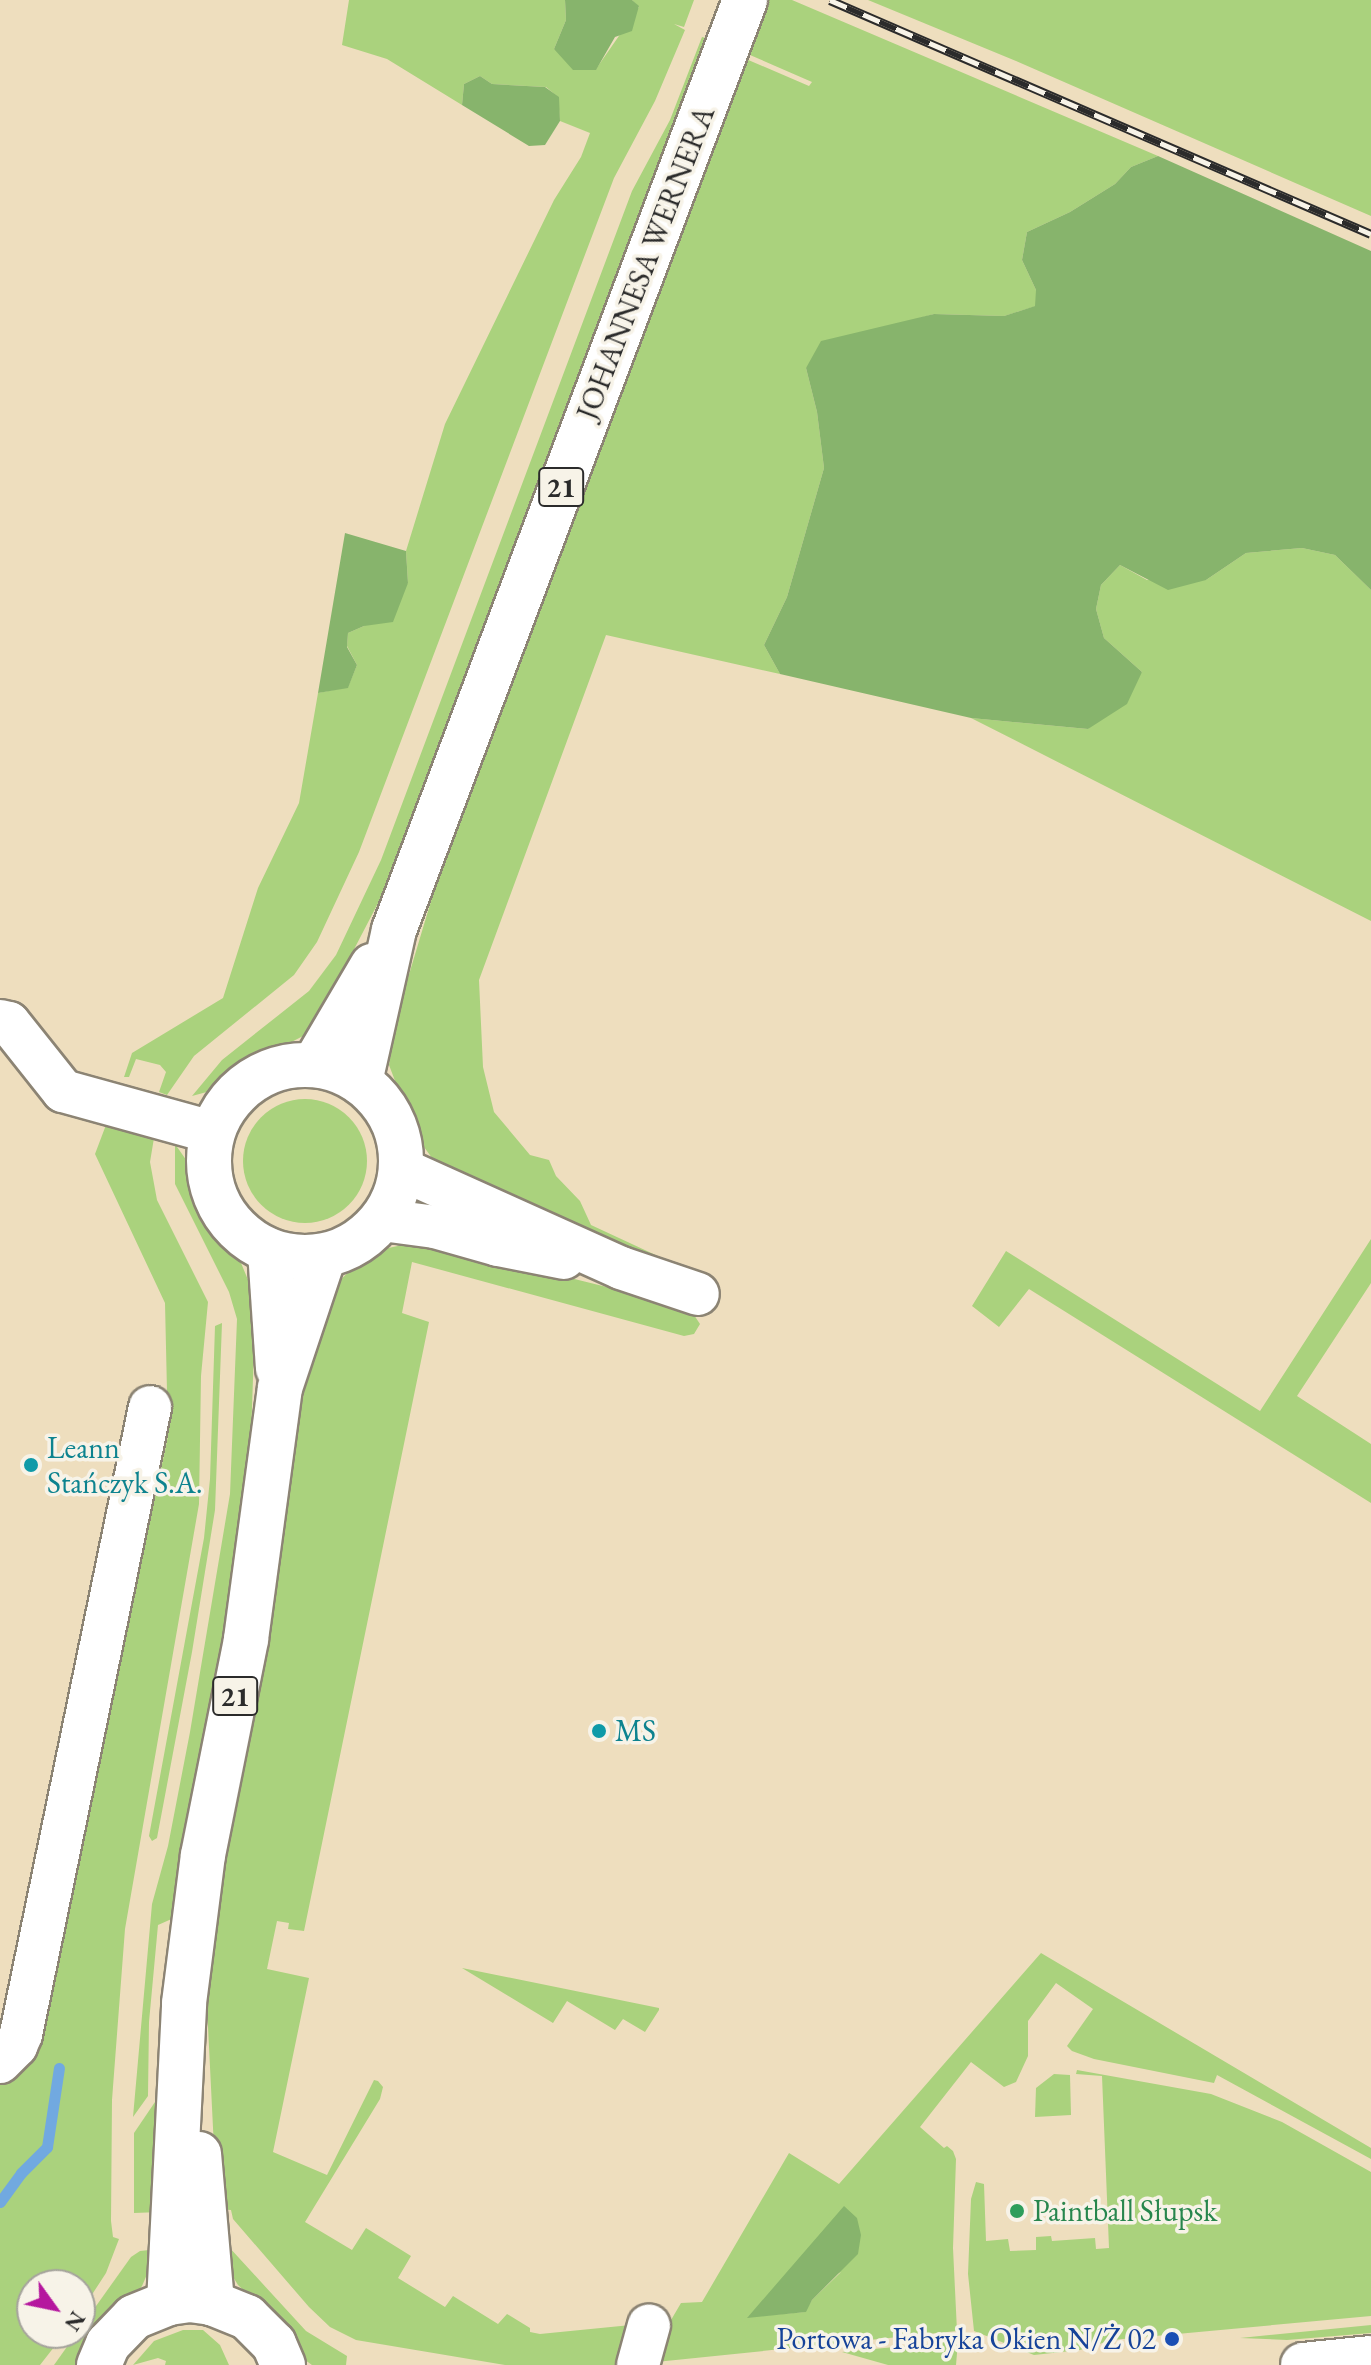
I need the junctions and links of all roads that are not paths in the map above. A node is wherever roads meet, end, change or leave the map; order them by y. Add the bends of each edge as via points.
1 (745, 0) edge
2 (394, 930) junction
3 (0, 1021) edge
4 (314, 1065) junction
5 (360, 1082) junction
6 (212, 1132) junction
7 (401, 1169) junction
8 (382, 1220) junction
9 (270, 1251) junction
10 (324, 1256) junction
11 (621, 1268) junction
12 (698, 1294) dead end
13 (280, 1388) junction
14 (150, 1407) dead end
15 (184, 2003) junction
16 (0, 2062) edge
17 (169, 2303) junction
18 (212, 2303) junction
19 (649, 2325) dead end
20 (1371, 2358) edge
21 (99, 2365) edge
22 (283, 2365) edge
23 (638, 2365) edge
24 (1303, 2365) edge

1 - 2 main road, JOHANNESA WERNERA / 21
2 - 4 main road, JOHANNESA WERNERA / 21
2 - 5 main road, JOHANNESA WERNERA / 21
3 - 6 lane via 9,1023 63,1091
4 - 5 main road
4 - 6 main road via 292,1065 251,1080 235,1094
5 - 7 main road via 393,1122
6 - 9 main road via 212,1189 224,1215 244,1237
7 - 8 main road
7 - 11 lane
8 - 10 main road via 356,1242
8 - 11 lane
9 - 10 main road via 297,1258
9 - 13 main road, 21
10 - 13 main road, 21
11 - 12 lane
13 - 15 main road, 21 via 246,1639 203,1855
14 - 16 lane via 21,2034
15 - 17 main road, 21
15 - 18 main road, 21
17 - 18 main road
17 - 21 main road via 134,2317 108,2344
18 - 22 main road via 247,2317 274,2344
19 - 23 lane
20 - 24 main road

